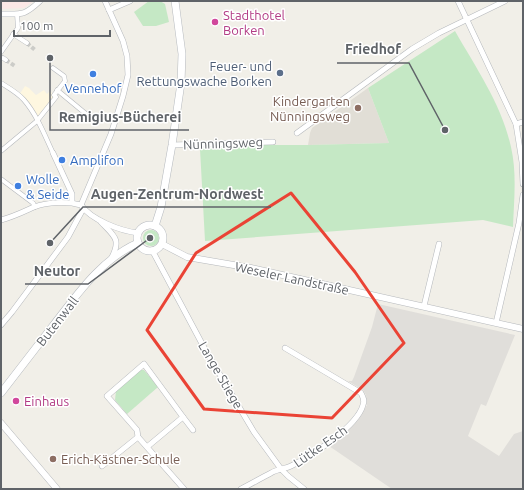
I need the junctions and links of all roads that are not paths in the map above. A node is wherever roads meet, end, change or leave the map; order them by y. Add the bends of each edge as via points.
1 (40, 1) edge
2 (105, 1) edge
3 (130, 1) edge
4 (175, 1) edge
5 (458, 1) edge
6 (505, 1) edge
7 (109, 10) junction
8 (1, 14) edge
9 (17, 14) junction
10 (466, 19) junction
11 (13, 34) junction
12 (27, 43) tunnel mouth
13 (1, 52) edge
14 (53, 68) dead end
15 (1, 83) edge
16 (57, 90) junction
17 (37, 121) junction
18 (523, 122) edge
19 (97, 123) dead end
20 (516, 124) junction
21 (297, 133) dead end
22 (273, 142) dead end
23 (172, 145) junction
24 (1, 151) edge
25 (53, 153) joint
26 (1, 178) edge
27 (523, 184) edge
28 (523, 196) edge
29 (72, 202) junction
30 (35, 207) junction
31 (82, 207) junction
32 (97, 219) junction
33 (1, 220) edge
34 (521, 223) edge
35 (155, 226) junction
36 (138, 233) junction
37 (138, 243) junction
38 (162, 244) junction
39 (439, 244) dead end
40 (152, 250) junction
41 (111, 258) junction
42 (424, 306) junction
43 (496, 323) junction
44 (1, 325) edge
45 (523, 329) edge
46 (285, 348) dead end
47 (1, 393) edge
48 (183, 417) junction
49 (1, 423) edge
50 (193, 430) dead end
51 (138, 437) junction
52 (147, 447) junction
53 (102, 466) dead end
54 (281, 469) junction
55 (57, 489) edge
56 (184, 489) edge
57 (241, 489) edge
58 (304, 489) edge

1 - 9 street via 29,11
2 - 7 street
3 - 7 street
4 - 23 main road via 182,54 180,95
5 - 10 street
6 - 10 street
7 - 31 street via 123,41 128,75 111,134
8 - 9 street
9 - 11 street via 18,28
10 - 20 street
10 - 21 street via 412,49
11 - 12 street
11 - 13 street
14 - 16 street via 64,76 65,81
15 - 17 street via 24,100
16 - 17 street via 54,95 56,97
16 - 19 street
17 - 24 street
17 - 25 street
18 - 20 street
20 - 27 street
22 - 23 street, Nünningsweg
23 - 35 main road
25 - 29 street via 72,194
26 - 30 street
28 - 34 street
29 - 30 street
29 - 31 street
30 - 33 street
31 - 32 street
31 - 44 street via 64,243
32 - 36 street via 124,231
32 - 41 street via 116,240 116,249
34 - 43 street
35 - 36 main road via 143,227
35 - 38 main road via 162,235
36 - 37 main road
37 - 40 main road via 144,249
37 - 41 main road, Butenwall
38 - 40 main road
38 - 42 street, Weseler Landstraße via 187,257
39 - 42 street
40 - 54 street, Lange Stiege via 231,395
41 - 47 main road, Butenwall via 82,290
42 - 43 street, Weseler Landstraße
43 - 45 street, Weseler Landstraße
46 - 54 street, Lütke Esch via 355,389 364,399 363,406 342,433 316,452 290,467
48 - 50 street
48 - 51 street via 144,364 107,396 137,430
48 - 52 street
49 - 55 street
51 - 52 street
51 - 53 street
52 - 56 street
54 - 57 street, Lütke Esch
54 - 58 street, Lange Stiege

